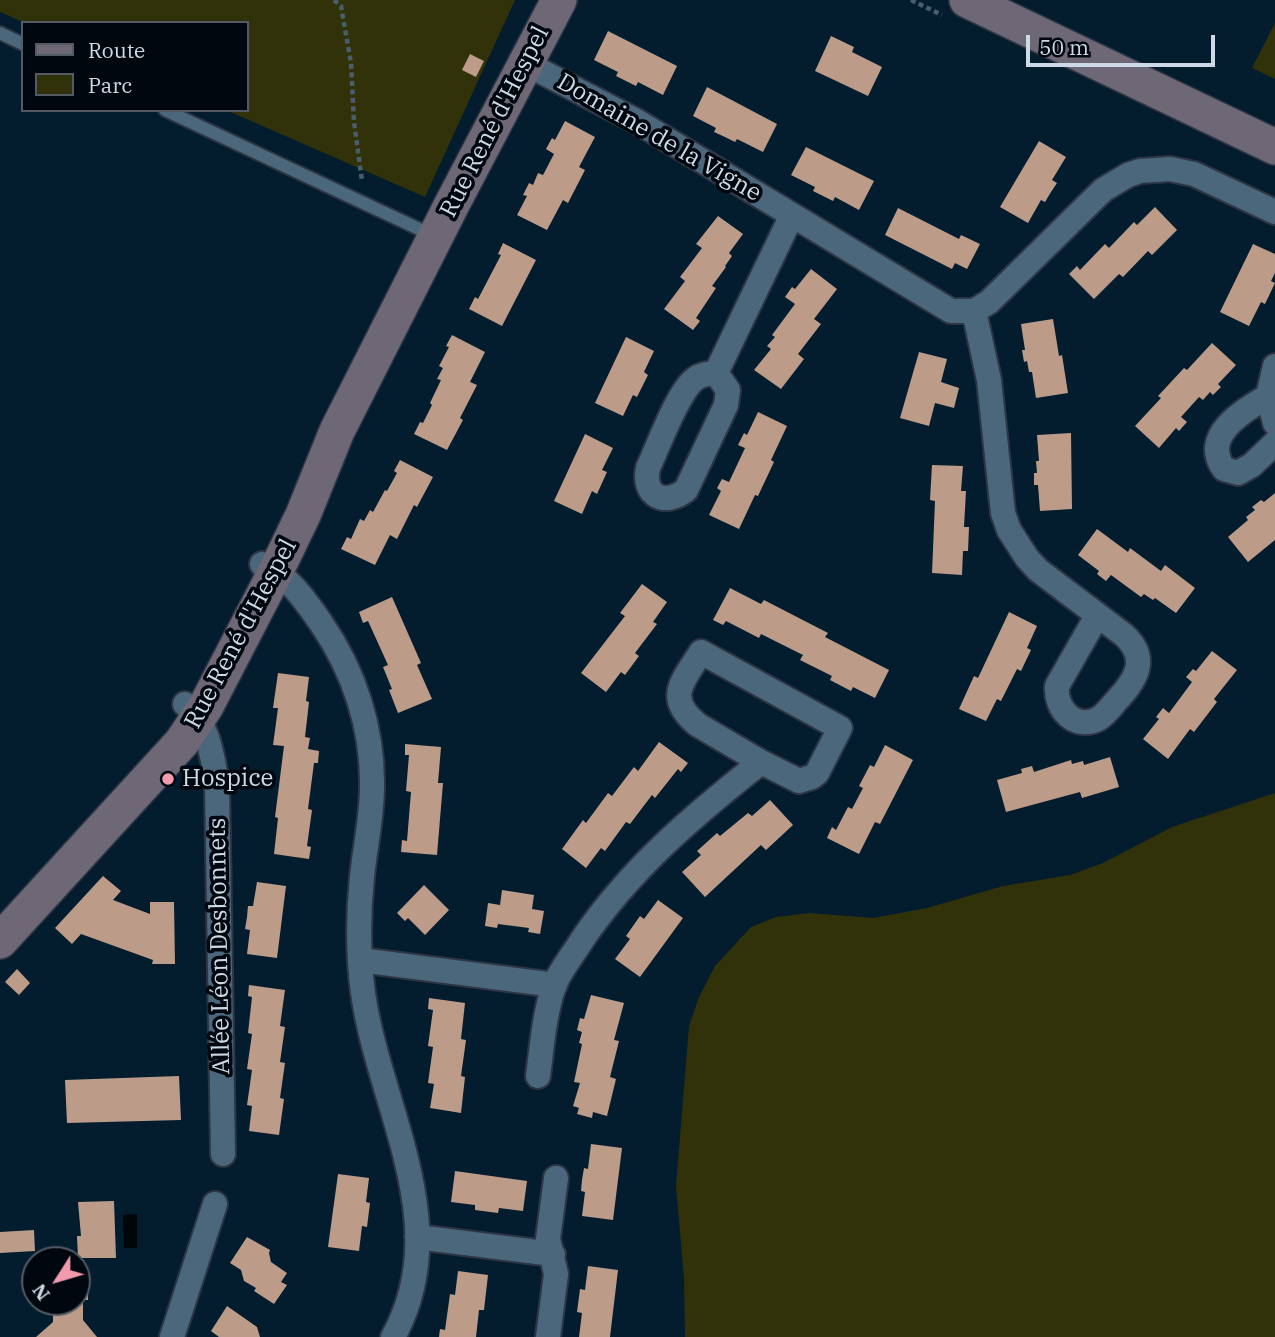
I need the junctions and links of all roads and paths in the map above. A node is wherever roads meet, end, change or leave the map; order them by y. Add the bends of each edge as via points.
1 (334, 0) edge
2 (559, 0) edge
3 (968, 1) edge
4 (0, 33) edge
5 (21, 43) edge
6 (525, 63) junction
7 (168, 112) edge
8 (1275, 147) edge
9 (364, 203) junction
10 (1275, 212) edge
11 (792, 215) junction
12 (436, 237) junction
13 (974, 311) junction
14 (1275, 366) edge
15 (716, 373) junction
16 (1268, 396) junction
17 (1275, 423) edge
18 (1275, 443) edge
19 (269, 567) junction
20 (1097, 616) dead end
21 (192, 711) junction
22 (761, 762) junction
23 (0, 917) edge
24 (0, 941) edge
25 (360, 960) junction
26 (555, 985) junction
27 (538, 1076) dead end
28 (223, 1154) dead end
29 (556, 1178) dead end
30 (215, 1203) dead end
31 (417, 1237) junction
32 (553, 1254) junction
33 (172, 1337) edge
34 (393, 1337) edge
35 (548, 1337) edge

1 - 9 path via 341,6 351,63
2 - 6 main road, Rue René d'Hespel
3 - 8 main road
4 - 5 lane
6 - 11 street, Domaine de la Vigne via 626,115
6 - 12 main road, Rue René d'Hespel
7 - 9 lane
9 - 12 lane
10 - 13 street via 1194,174 1157,169 1128,175 1103,190 1000,294
11 - 13 street, Domaine de la Vigne via 939,306 951,312
11 - 15 street
12 - 19 main road, Rue René d'Hespel via 337,431 306,479
13 - 20 street via 989,380 1000,497 1009,530 1038,570
14 - 16 street
15 - 15 street via 705,374 688,387 648,468 648,486 660,498 677,497 686,489 726,405 728,390
16 - 17 street
16 - 18 street via 1231,423 1218,439 1217,454 1224,469 1238,472
19 - 21 main road, Rue René d'Hespel
19 - 25 street via 299,593 332,639 364,718 372,787 361,880
21 - 23 main road, Rue René d'Hespel
21 - 24 main road, Rue René d'Hespel via 182,741
21 - 28 street, Allée Léon Desbonnets via 208,741 217,785
22 - 22 street via 799,781 812,777 840,727 701,652 680,687 680,704 698,725
22 - 26 street via 646,861 599,916
25 - 26 street
25 - 31 street via 371,1034 409,1164
26 - 27 street
29 - 32 street via 548,1230
30 - 33 street
31 - 32 street
31 - 34 street via 412,1293
32 - 35 street via 556,1274

